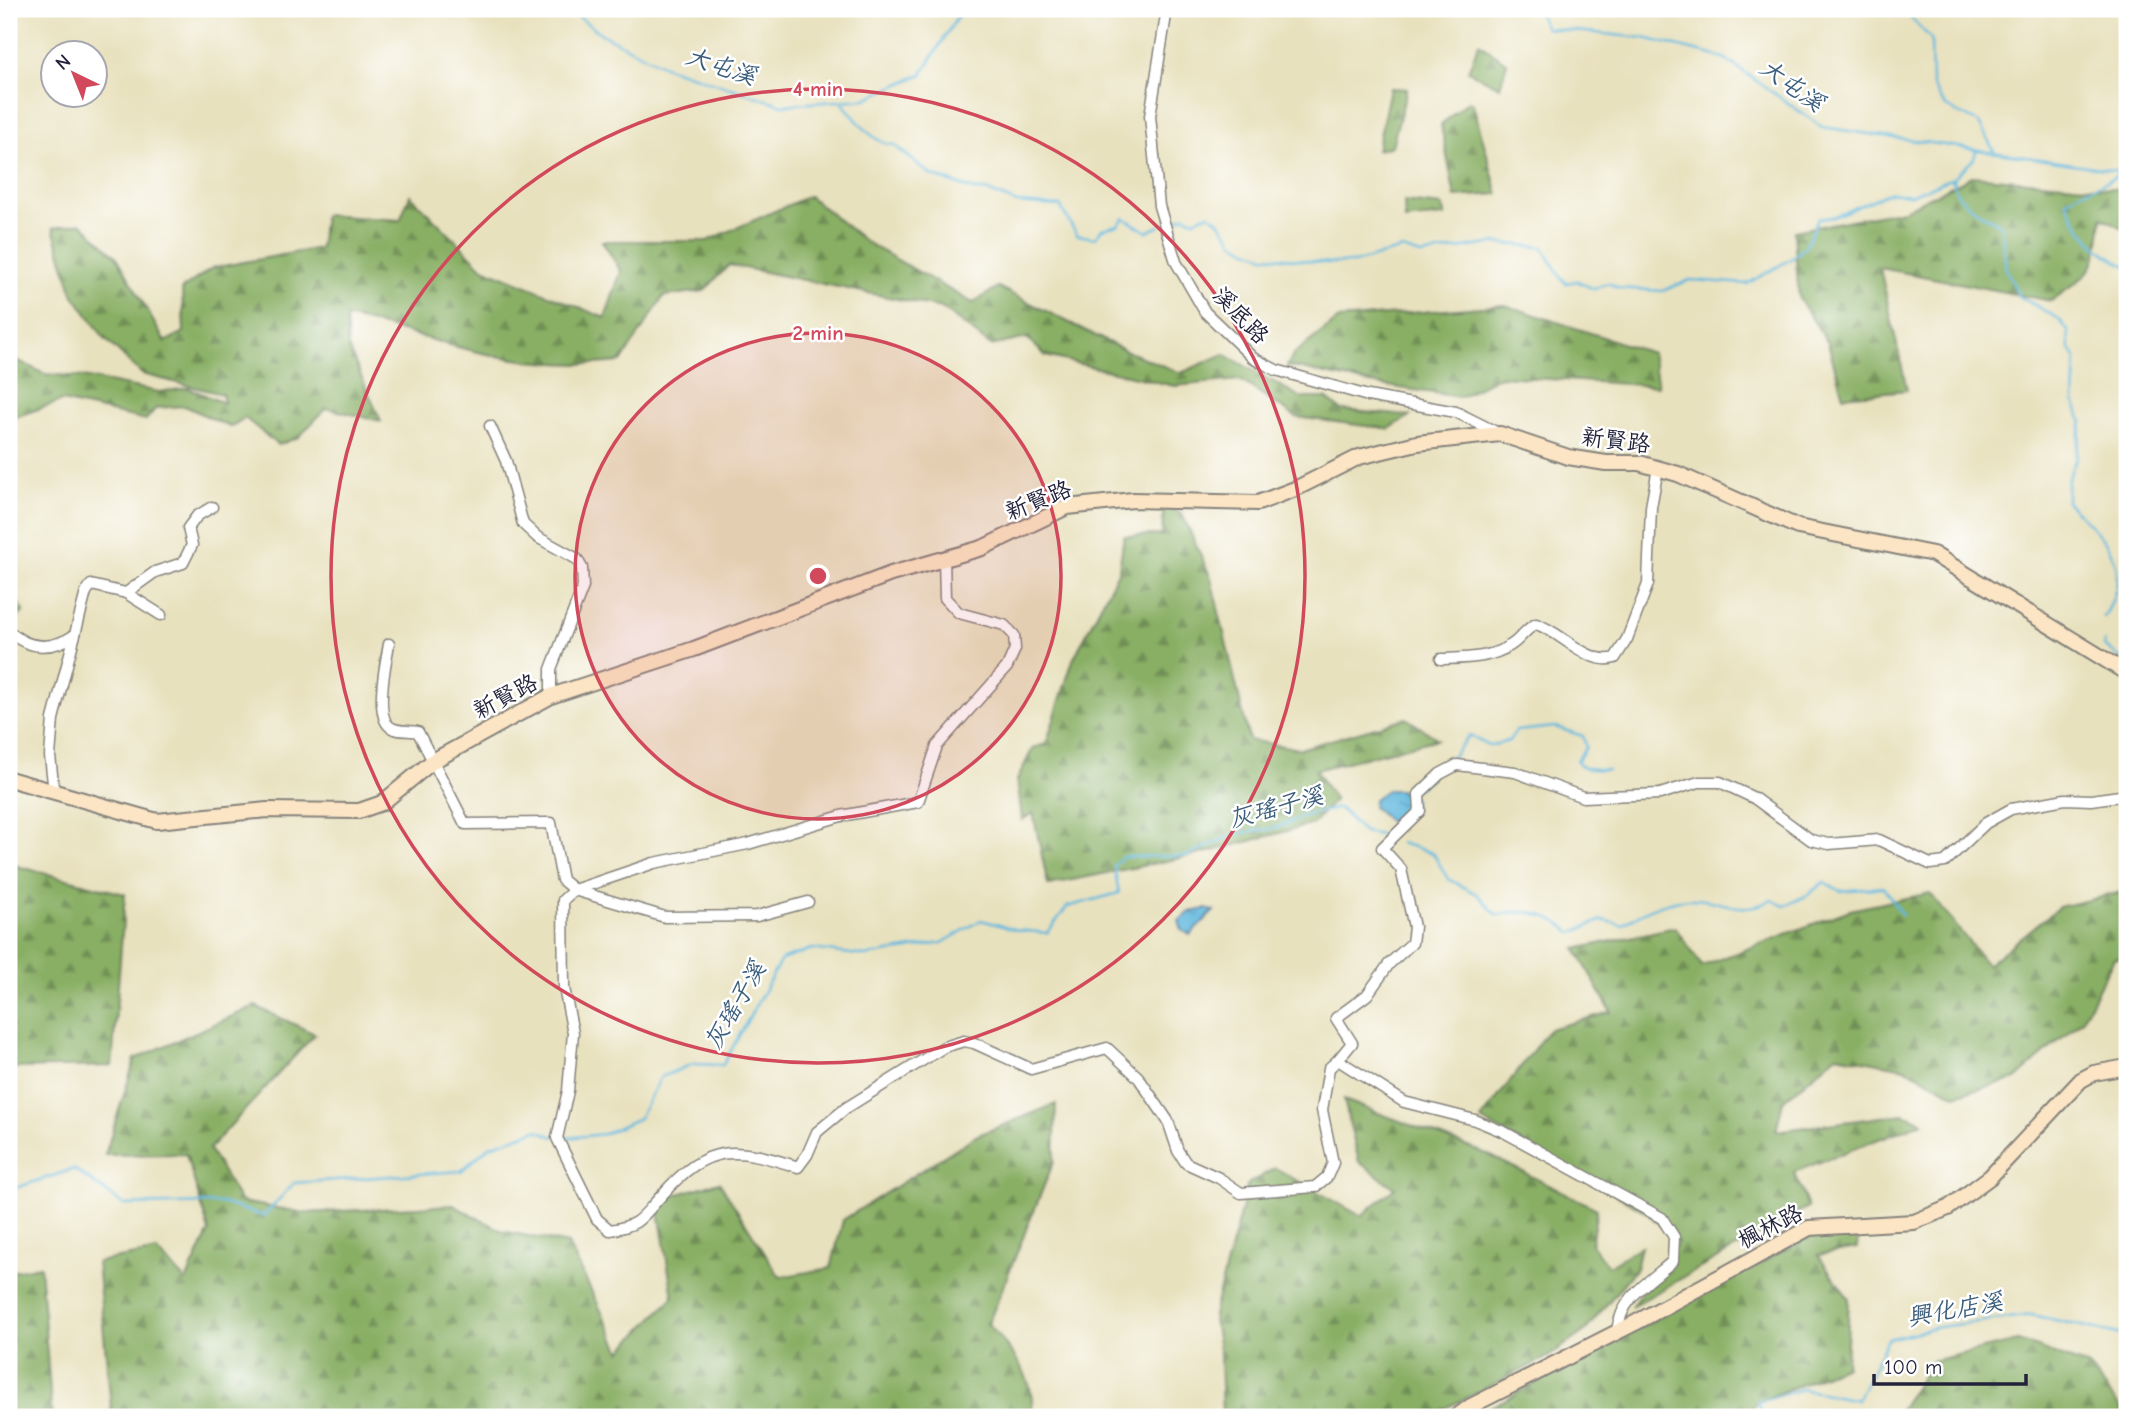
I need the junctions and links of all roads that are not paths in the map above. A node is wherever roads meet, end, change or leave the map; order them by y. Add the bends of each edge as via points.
1 (1167, 9) edge
2 (490, 426) dead end
3 (1500, 434) junction
4 (1658, 468) junction
5 (212, 507) dead end
6 (944, 558) junction
7 (126, 593) junction
8 (161, 615) dead end
9 (9, 631) edge
10 (75, 635) junction
11 (389, 644) dead end
12 (1441, 659) dead end
13 (2127, 673) edge
14 (551, 696) junction
15 (433, 761) junction
16 (9, 779) edge
17 (54, 792) junction
18 (2127, 795) edge
19 (574, 890) junction
20 (808, 902) dead end
21 (1338, 1060) junction
22 (2127, 1067) edge
23 (1617, 1331) junction
24 (1457, 1417) edge

1 - 3 street, 溪底路 via 1150,116 1162,218 1176,262 1205,312 1253,358 1276,370 1354,392 1456,412
2 - 14 street via 506,461 523,524 577,559 582,568 583,587 551,669
3 - 4 street, 新賢路 via 1568,457
3 - 6 street, 新賢路 via 1417,443 1359,457 1258,503 1133,500 1067,508 982,548
4 - 12 street via 1651,507 1648,584 1615,658 1594,657 1536,624 1513,644 1486,657
4 - 13 street, 新賢路 via 1798,527 1933,554
5 - 7 street via 188,528 192,545 183,563 155,572
6 - 14 street, 新賢路
6 - 19 street via 945,598 959,613 1004,625 1014,635 1015,649 1007,667 937,746 918,802 841,816 748,844 654,863
7 - 8 street
7 - 10 street via 91,585 78,614
9 - 10 street via 22,644 59,646
10 - 17 street via 53,719 50,756
11 - 15 street via 381,708 384,719 394,730 418,732
14 - 15 street, 新賢路
15 - 17 street, 新賢路 via 382,803 359,811 267,810 157,821
15 - 19 street via 466,824 551,823 562,880
16 - 17 street, 新賢路
18 - 21 street via 2011,809 1986,823 1945,862 1930,864 1880,840 1829,844 1811,840 1754,798 1720,782 1699,782 1660,794 1583,797 1515,772 1457,765 1419,794 1420,811 1382,848 1401,869 1414,928 1412,943 1389,964 1367,995 1336,1018 1352,1043
19 - 20 street via 665,917 757,916
19 - 21 street via 564,900 564,988 573,1033 568,1091 557,1138 597,1219 610,1230 635,1226 669,1187 711,1154 753,1153 798,1167 817,1132 846,1108 944,1047 964,1041 1031,1069 1107,1048 1138,1077 1168,1121 1186,1163 1241,1193 1315,1187 1333,1164 1322,1110 1328,1068
21 - 23 street via 1404,1102 1504,1132 1662,1218 1674,1237 1673,1261 1619,1313
22 - 23 street, 楓林路 via 2081,1080 1990,1177 1948,1208 1914,1222 1809,1228
23 - 24 street, 楓林路

